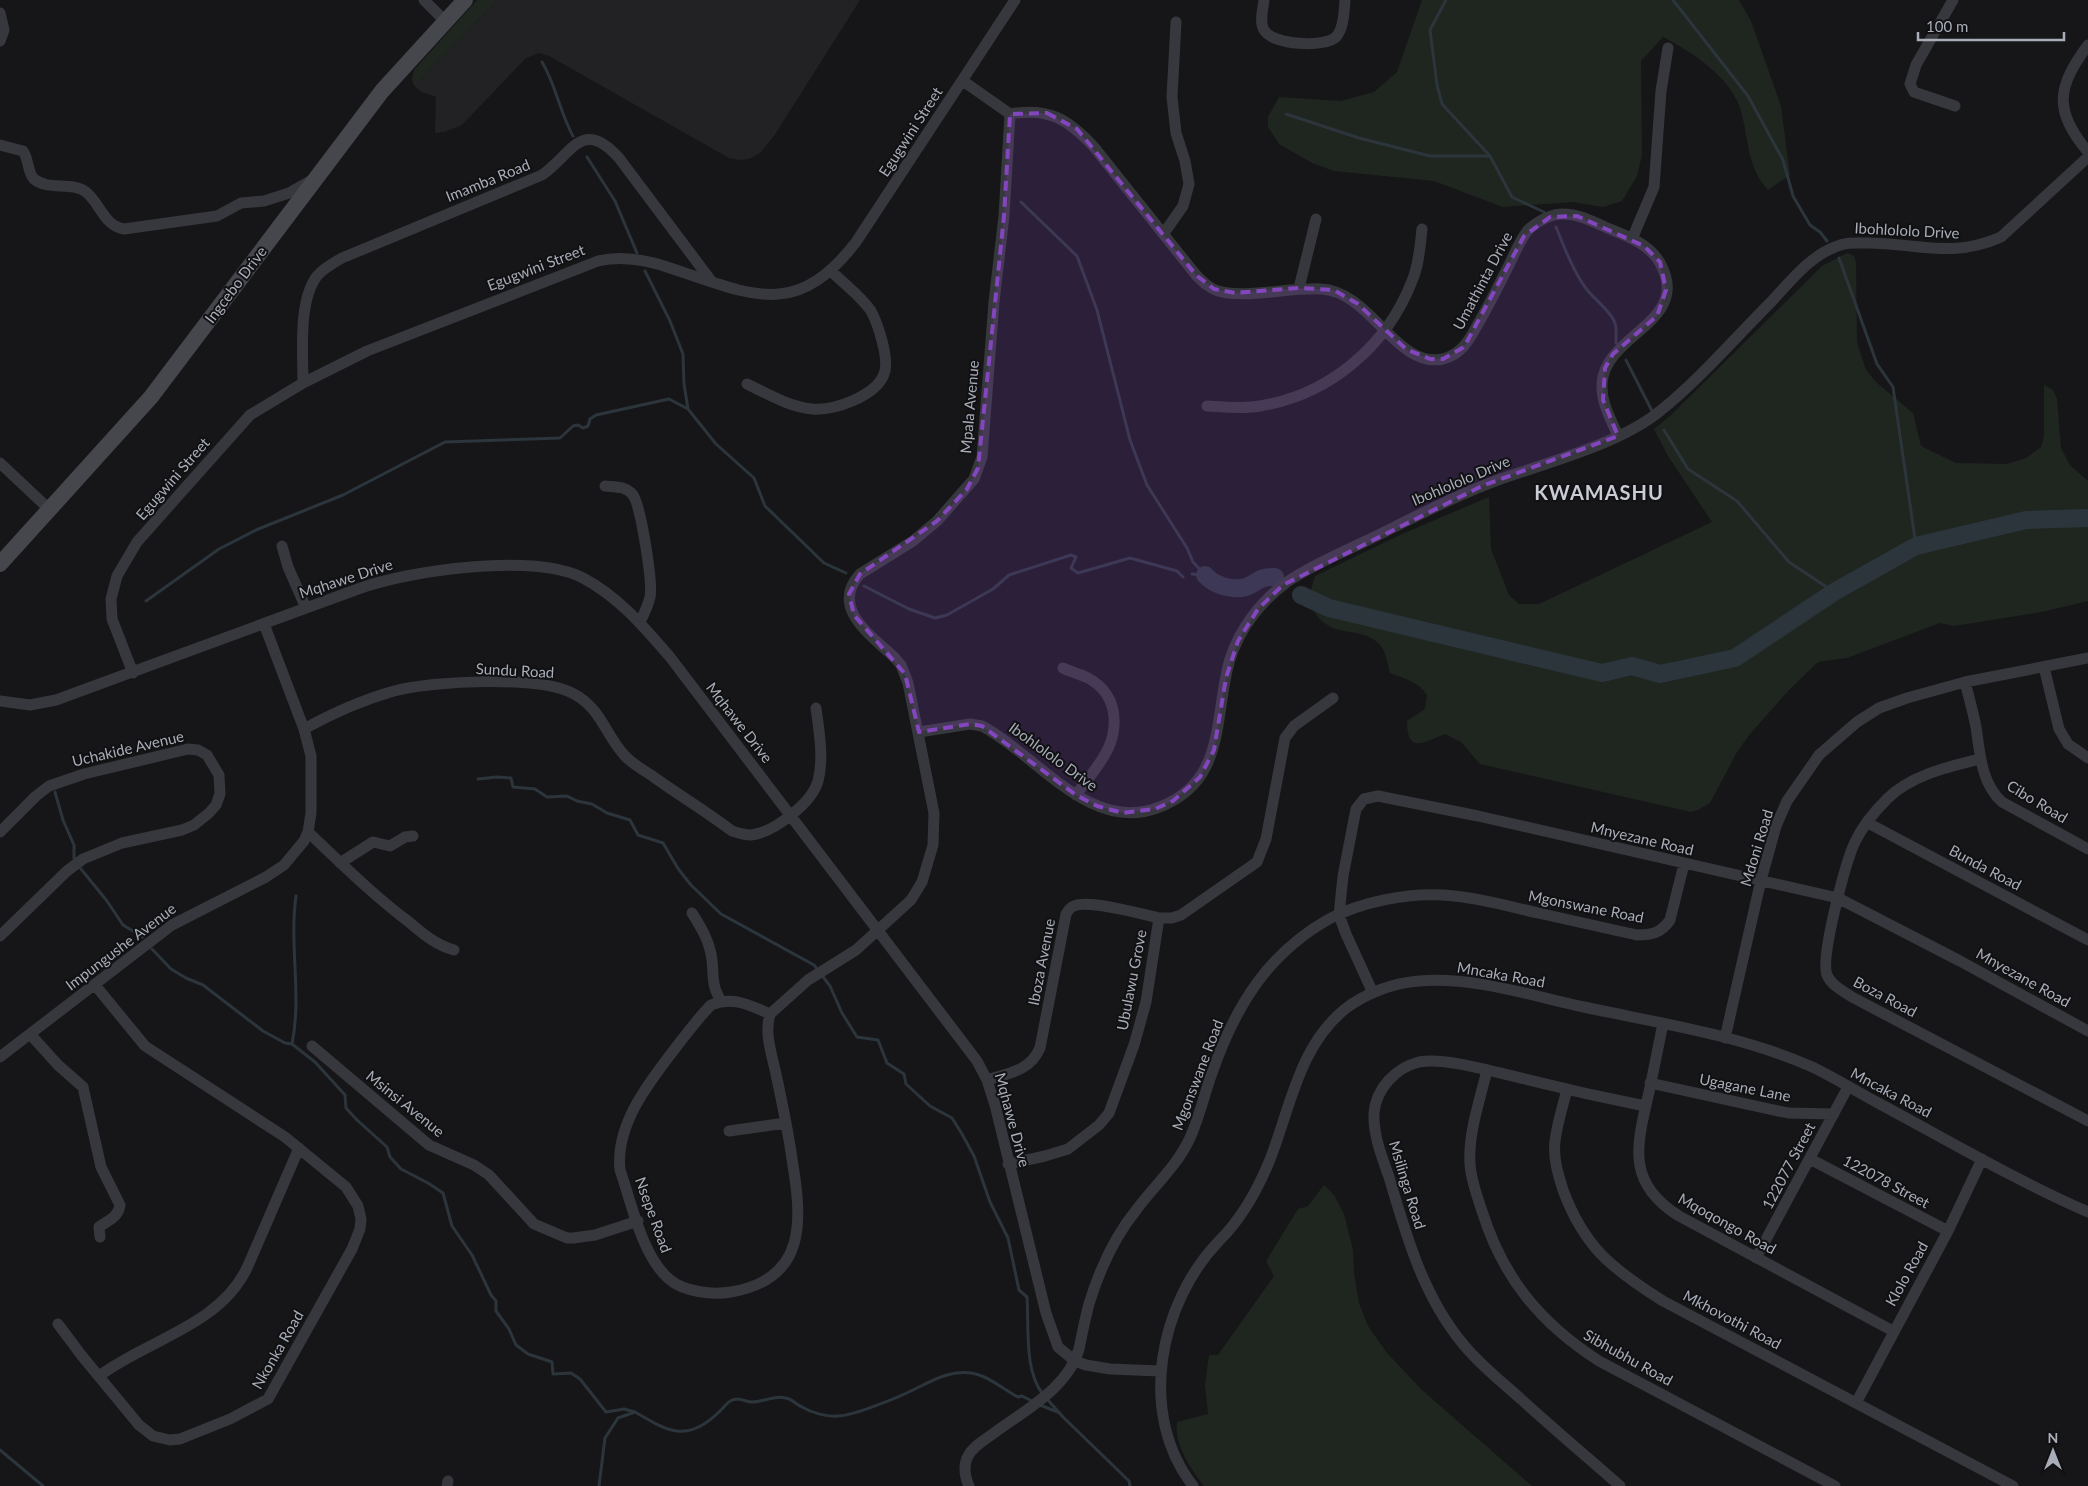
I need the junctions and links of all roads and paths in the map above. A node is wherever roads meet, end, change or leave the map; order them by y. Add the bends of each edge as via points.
1 (424, 0) edge
2 (465, 0) edge
3 (1015, 0) edge
4 (1264, 0) edge
5 (1345, 0) edge
6 (1953, 0) edge
7 (0, 13) edge
8 (445, 21) junction
9 (1176, 22) dead end
10 (0, 42) edge
11 (2088, 45) edge
12 (1668, 48) dead end
13 (963, 81) junction
14 (1955, 106) dead end
15 (1010, 114) junction
16 (0, 146) edge
17 (2088, 152) edge
18 (2088, 157) edge
19 (318, 177) junction
20 (1316, 219) dead end
21 (1422, 229) dead end
22 (1164, 232) junction
23 (1632, 239) junction
24 (830, 270) junction
25 (712, 282) junction
26 (1299, 288) junction
27 (1386, 330) junction
28 (303, 383) junction
29 (748, 384) dead end
30 (1207, 406) dead end
31 (1618, 436) junction
32 (0, 463) edge
33 (605, 486) dead end
34 (49, 509) junction
35 (282, 546) dead end
36 (0, 564) edge
37 (306, 608) junction
38 (640, 622) junction
39 (264, 624) junction
40 (2088, 658) edge
41 (2044, 667) junction
42 (1063, 668) dead end
43 (133, 673) junction
44 (1965, 682) junction
45 (1333, 698) dead end
46 (0, 701) edge
47 (816, 708) dead end
48 (304, 728) junction
49 (919, 732) junction
50 (1980, 758) junction
51 (2088, 758) edge
52 (1076, 795) junction
53 (791, 814) junction
54 (1868, 823) junction
55 (1, 830) edge
56 (308, 832) junction
57 (413, 836) dead end
58 (2088, 849) edge
59 (340, 863) junction
60 (1684, 864) junction
61 (1761, 880) junction
62 (1838, 898) junction
63 (692, 913) dead end
64 (1339, 915) junction
65 (1159, 918) junction
66 (878, 930) junction
67 (0, 936) edge
68 (2088, 940) edge
69 (454, 950) dead end
70 (95, 985) junction
71 (1373, 992) junction
72 (721, 1001) junction
73 (770, 1014) junction
74 (1663, 1024) junction
75 (2088, 1031) edge
76 (30, 1034) junction
77 (1725, 1038) junction
78 (312, 1046) dead end
79 (0, 1057) edge
80 (1487, 1070) junction
81 (987, 1080) junction
82 (1650, 1083) junction
83 (1848, 1087) junction
84 (1567, 1089) junction
85 (1645, 1106) junction
86 (1834, 1114) junction
87 (2088, 1121) edge
88 (786, 1123) junction
89 (729, 1131) dead end
90 (299, 1148) junction
91 (1810, 1159) junction
92 (1982, 1159) junction
93 (1008, 1164) junction
94 (2088, 1212) edge
95 (638, 1221) junction
96 (1948, 1231) junction
97 (100, 1237) dead end
98 (1756, 1258) junction
99 (58, 1324) dead end
100 (1893, 1331) junction
101 (1075, 1361) junction
102 (1160, 1371) junction
103 (99, 1376) junction
104 (1856, 1403) junction
105 (969, 1486) edge
106 (1194, 1486) edge
107 (1620, 1486) edge
108 (1834, 1486) edge
109 (2013, 1486) edge

1 - 8 street
2 - 8 main road, Ingcebo Drive
3 - 13 street, Egugwini Street
4 - 5 street via 1262,22 1268,35 1289,42 1317,44 1329,42 1337,36
6 - 14 street via 1916,65 1910,84 1914,92
7 - 10 street via 4,30
8 - 19 main road, Ingcebo Drive via 382,91
9 - 22 street via 1172,97 1176,133 1189,184 1184,206
11 - 17 street via 2069,74 2063,95 2065,116
12 - 23 street via 1659,109 1654,187
13 - 15 street
13 - 24 street, Egugwini Street via 856,242
15 - 22 street, Umathinta Drive via 1025,111 1046,113 1077,129
15 - 49 street, Mpala Avenue via 982,457 974,479 937,521 913,541 860,574 849,594 848,603 854,616 895,658 905,674
16 - 19 street via 23,151 31,175 39,182 87,193 105,217 124,229 217,216 241,204 289,193
18 - 31 street, Ibohlololo Drive via 2008,232 1987,243 1954,250 1852,242 1828,250 1803,268 1675,398 1643,424
19 - 34 main road, Ingcebo Drive via 151,397
20 - 26 street
21 - 27 street via 1412,281
22 - 26 street, Umathinta Drive via 1196,275 1214,289 1235,293
23 - 27 street, Umathinta Drive via 1577,216 1550,217 1524,236 1470,340 1458,352 1443,359 1422,358 1406,349
23 - 31 street, Umathinta Drive via 1660,262 1666,290 1657,316 1613,354 1605,368 1603,400
24 - 25 street, Egugwini Street via 810,285 780,294 754,294
24 - 29 street via 872,314 886,359 880,381 844,404 824,409 792,404
25 - 28 street, Egugwini Street via 649,261 615,258 598,261 367,351
25 - 28 street, Imamba Road via 619,158 601,142 586,140 570,148 542,175 342,258 324,270 311,287 306,303
26 - 27 street, Umathinta Drive via 1341,292
27 - 30 street via 1338,375 1297,397 1259,406
28 - 43 street, Egugwini Street via 242,422 137,542 117,576 111,599 112,619
31 - 52 street, Ibohlololo Drive via 1482,486 1299,574 1264,602 1238,641 1230,658 1214,750 1208,764 1188,790 1155,809 1123,813 1096,806
32 - 34 street
33 - 38 street via 619,487 634,496 639,514 651,587
34 - 36 main road, Ingcebo Drive
35 - 37 street
37 - 38 street, Mqhawe Drive via 376,582 412,575 459,569 547,567 583,578
37 - 39 street, Mqhawe Drive
38 - 53 street, Mqhawe Drive
39 - 43 street, Mqhawe Drive
39 - 48 street, Impungushe Avenue
40 - 41 street, Mdoni Road
41 - 44 street, Mdoni Road
41 - 51 street via 2063,738
42 - 52 street via 1100,686 1108,695 1114,718 1113,740
43 - 46 street, Mqhawe Drive via 44,703
44 - 50 street, Cibo Road
44 - 61 street, Mdoni Road via 1879,708 1838,736 1814,762 1787,801 1776,826
45 - 65 street, Ubulawu Grove via 1294,726 1285,738 1266,839 1257,862 1181,915
47 - 53 street, Sundu Road via 820,734 818,781 811,796
48 - 53 street, Sundu Road via 338,710 404,689 499,682 557,688 573,693 591,706 627,759 732,831 759,833
48 - 56 street, Impungushe Avenue via 311,756
49 - 52 street, Ibohlololo Drive via 970,724 982,726
49 - 66 street, Mpala Avenue via 934,813 933,845 922,882 911,900
50 - 54 street, Boza Road via 1947,767 1904,786 1888,798
50 - 58 street, Cibo Road via 1994,796
53 - 66 street, Mqhawe Drive
54 - 62 street, Boza Road via 1849,856
54 - 68 street, Bunda Road
55 - 67 street, Uchakide Avenue via 41,791 84,774 194,749 207,755 219,775 220,794 216,805 194,825 122,843 82,859
56 - 59 street
56 - 70 street, Impungushe Avenue via 284,865 254,884 184,917
57 - 59 street via 390,846 373,842
59 - 69 street via 434,942
60 - 61 street, Mnyezane Road
60 - 64 street, Mgonswane Road via 1670,920 1660,932 1647,935 1443,895 1382,901
60 - 64 street, Mnyezane Road via 1478,816 1370,796 1356,808
61 - 62 street, Mnyezane Road
61 - 77 street, Mdoni Road
62 - 75 street, Mnyezane Road
62 - 87 street, Boza Road via 1825,955 1827,976 1833,984
63 - 72 street via 709,944 713,984
64 - 71 street, Mnyezane Road
64 - 101 street, Mgonswane Road via 1311,931 1285,952 1253,986 1223,1044 1190,1139 1173,1166 1130,1218 1103,1266 1089,1304
65 - 81 street, Iboza Avenue via 1091,904 1070,908 1066,914 1036,1057 1021,1069
65 - 93 street, Ubulawu Grove via 1146,1002 1109,1113 1068,1149
66 - 73 street via 856,950 808,980
66 - 81 street, Mqhawe Drive via 972,1054
70 - 76 street, Impungushe Avenue
70 - 90 street, Nkonka Road via 145,1046
71 - 74 street, Mncaka Road via 1419,980 1476,984
71 - 102 street, Mncaka Road via 1335,1018 1311,1048 1269,1163 1255,1192 1202,1260 1178,1303
72 - 73 street via 734,1000
72 - 95 street, Nsepe Road via 711,1005 688,1032 648,1085 631,1116 619,1157 620,1170
73 - 88 street, Nsepe Road via 769,1041
74 - 77 street, Mncaka Road
74 - 82 street, Mqoqongo Road
76 - 79 street, Impungushe Avenue
76 - 97 street via 83,1087 100,1167 120,1205 111,1220 99,1227
77 - 83 street, Mncaka Road via 1784,1055
78 - 95 street, Msinsi Avenue via 430,1145 490,1175 534,1224 573,1238 595,1236
80 - 84 street, Msilinga Road
80 - 107 street, Msilinga Road via 1439,1062 1412,1064 1389,1080 1379,1095 1374,1113 1377,1138 1408,1242 1424,1282 1463,1344 1492,1374
80 - 108 street, Sibhubhu Road via 1471,1136 1473,1185 1488,1229 1522,1293 1571,1343 1598,1361
81 - 93 street, Mqhawe Drive
82 - 85 street, Mqoqongo Road
82 - 86 street, Ugagane Lane via 1788,1113
83 - 86 street, 122077 Street
83 - 92 street, Mncaka Road
84 - 85 street, Msilinga Road
84 - 104 street, Mkhovothi Road via 1555,1142 1555,1160 1572,1213 1588,1241 1605,1260 1662,1300
85 - 98 street, Mqoqongo Road via 1638,1156 1640,1169 1652,1194 1664,1206
86 - 91 street, 122077 Street
88 - 89 street
88 - 95 street, Nsepe Road via 799,1198 799,1222 792,1252 767,1279 743,1290 728,1292 707,1293 686,1288 671,1281 656,1266
90 - 103 street via 247,1268 228,1294 199,1319
90 - 103 street, Nkonka Road via 346,1187 358,1206 360,1229 268,1399 230,1420 170,1440 153,1436 139,1426
91 - 96 street, 122078 Street
91 - 98 street, 122077 Street
92 - 94 street, Mncaka Road
92 - 96 street, Klolo Road
93 - 101 street, Mqhawe Drive via 1052,1335 1058,1347
96 - 100 street, Klolo Road
98 - 100 street, Mqoqongo Road
99 - 103 street, Nkonka Road
100 - 104 street, Klolo Road
101 - 102 street via 1110,1368
101 - 105 street via 1049,1391 974,1448 967,1457 965,1470
102 - 106 street, Mncaka Road via 1166,1432 1175,1456
104 - 109 street, Mkhovothi Road

